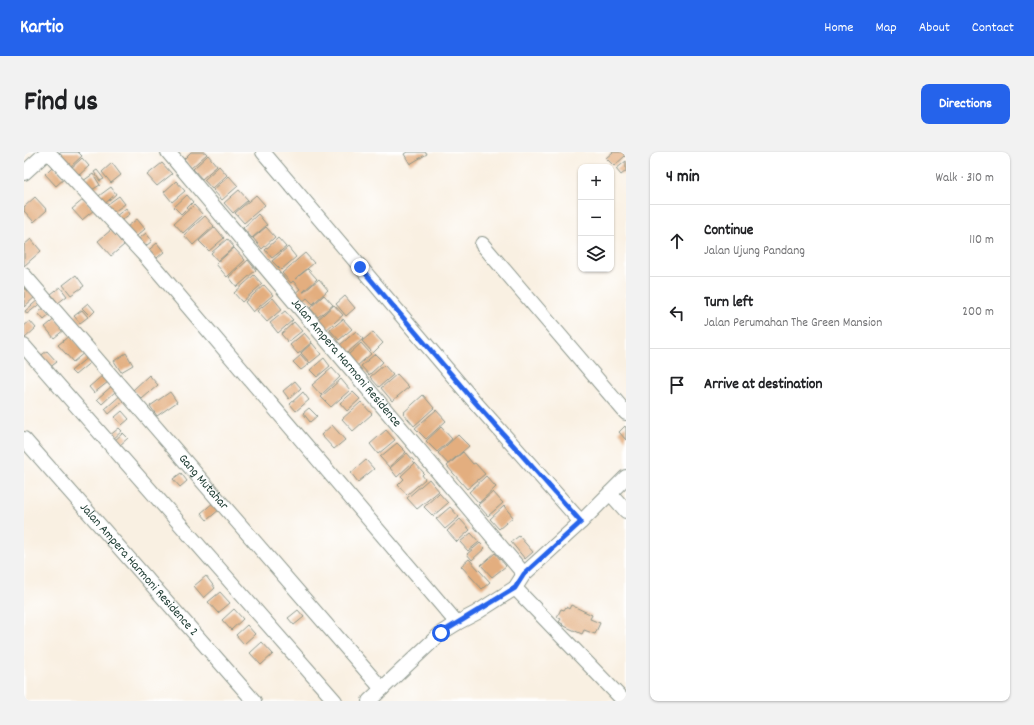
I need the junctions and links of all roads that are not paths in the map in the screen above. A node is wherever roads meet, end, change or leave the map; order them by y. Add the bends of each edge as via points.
1 (47, 152) edge
2 (168, 152) edge
3 (263, 152) edge
4 (24, 173) edge
5 (482, 244) dead end
6 (24, 275) edge
7 (24, 346) edge
8 (626, 413) edge
9 (24, 439) edge
10 (626, 477) edge
11 (610, 494) junction
12 (626, 511) edge
13 (581, 522) junction
14 (524, 574) junction
15 (515, 588) junction
16 (457, 623) junction
17 (382, 689) junction
18 (254, 701) edge
19 (335, 701) edge
20 (369, 701) edge
21 (624, 701) edge

1 - 4 street
1 - 16 street via 146,257
2 - 14 street, Jalan Ampera Harmoni Residence
3 - 13 street via 474,401
5 - 8 street
6 - 17 street, Gang Mutahar
7 - 19 street
9 - 18 street, Jalan Ampera Harmoni Residence 2
10 - 11 street
11 - 12 street
11 - 13 street
13 - 14 street
14 - 15 street
15 - 16 street
15 - 21 street
16 - 17 street via 441,633
17 - 20 street

